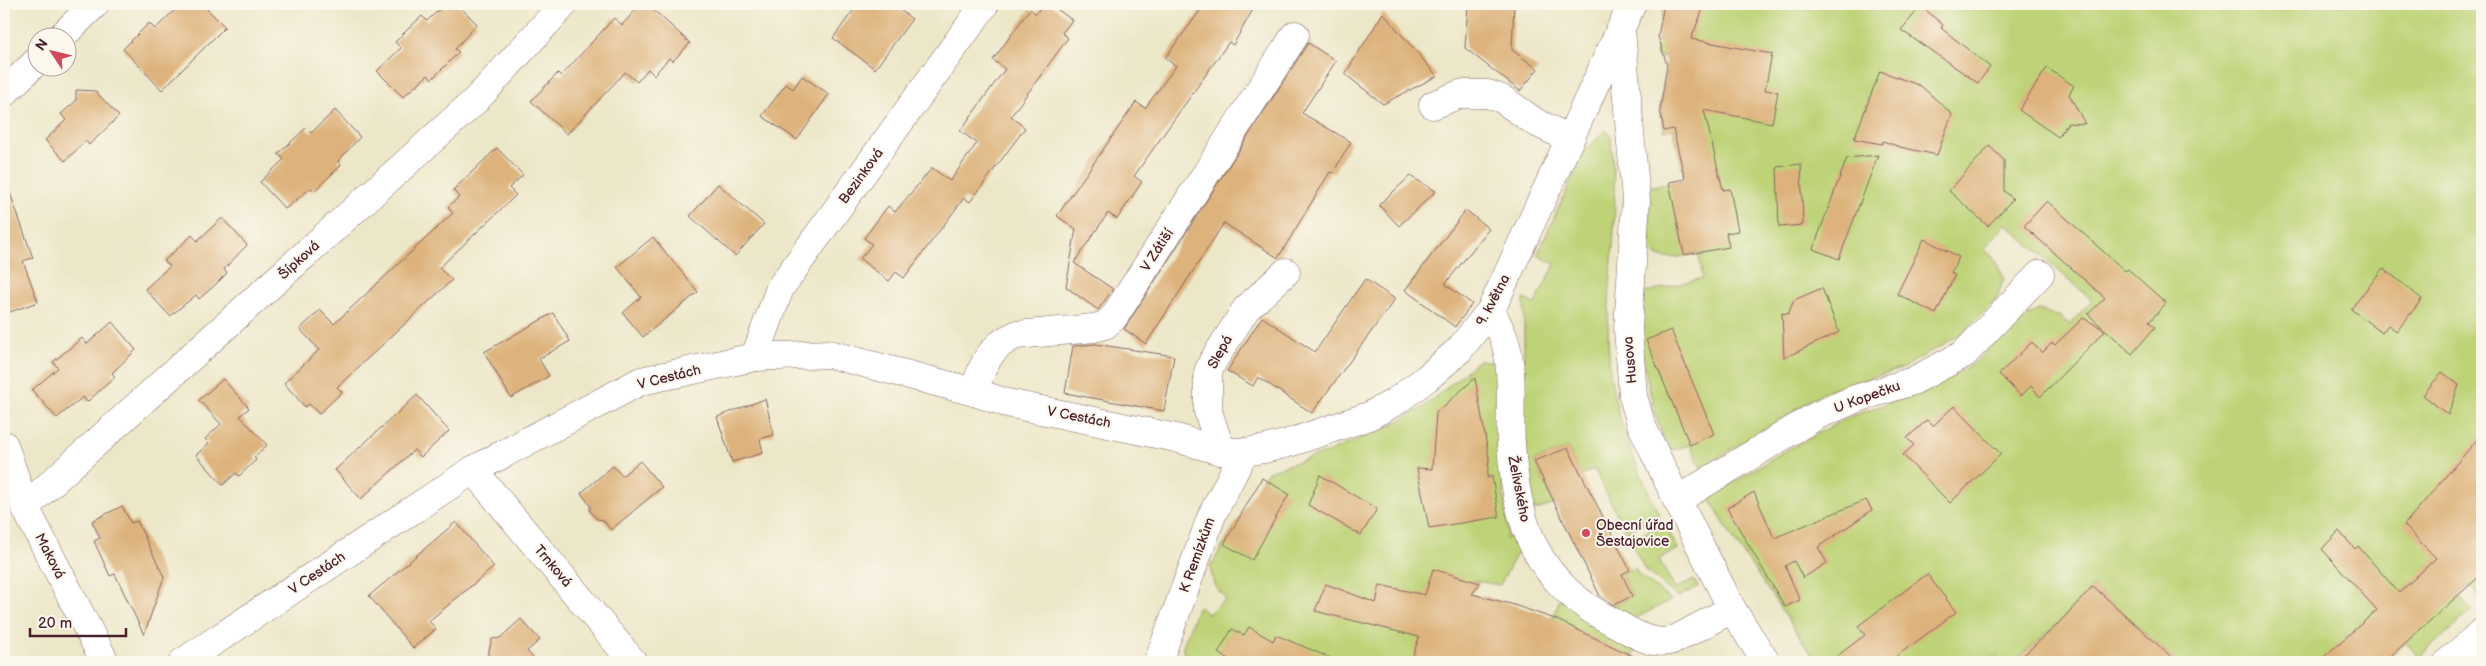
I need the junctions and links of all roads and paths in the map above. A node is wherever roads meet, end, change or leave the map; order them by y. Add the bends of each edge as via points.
1 (94, 4) edge
2 (564, 4) edge
3 (985, 4) edge
4 (1626, 15) edge
5 (70, 28) edge
6 (1295, 35) dead end
7 (28, 70) edge
8 (4, 93) edge
9 (1433, 105) dead end
10 (1570, 139) junction
11 (1286, 272) dead end
12 (2040, 274) dead end
13 (1491, 310) junction
14 (755, 357) junction
15 (974, 392) junction
16 (4, 445) edge
17 (1232, 451) junction
18 (473, 470) junction
19 (1677, 500) junction
20 (25, 508) junction
21 (1732, 609) junction
22 (2482, 632) edge
23 (105, 662) edge
24 (183, 662) edge
25 (633, 662) edge
26 (1158, 662) edge
27 (1766, 662) edge
28 (2448, 662) edge

1 - 5 street
2 - 20 street, Šípková via 476,100
3 - 14 street, Bezinková via 780,288
4 - 10 street, 9. května
4 - 19 street, Husova via 1636,200 1628,329 1629,365 1641,424
6 - 15 street, V Zátiší via 1114,317 1105,325 1094,328 1016,335 1004,340 985,360
7 - 8 street
9 - 10 street via 1460,94 1488,94
10 - 13 street, 9. května
11 - 17 street, Slepá via 1246,309 1208,372 1208,411
12 - 19 street, U Kopečku via 1964,354 1913,381 1855,399 1816,416
13 - 17 street, 9. května via 1459,350 1395,402 1369,416 1292,442 1265,449
13 - 21 street, Želivského via 1507,348 1511,444 1521,513 1528,535 1550,574 1588,608 1653,642 1668,642
14 - 15 street, V Cestách via 829,354
14 - 18 street, V Cestách via 641,381
15 - 17 street, V Cestách via 1007,403
16 - 20 street, Maková
17 - 26 street, K Remízkům
18 - 24 street, V Cestách
18 - 25 street, Trnková
19 - 21 street, Husova
20 - 23 street, Maková
21 - 27 street, Husova
22 - 28 street

